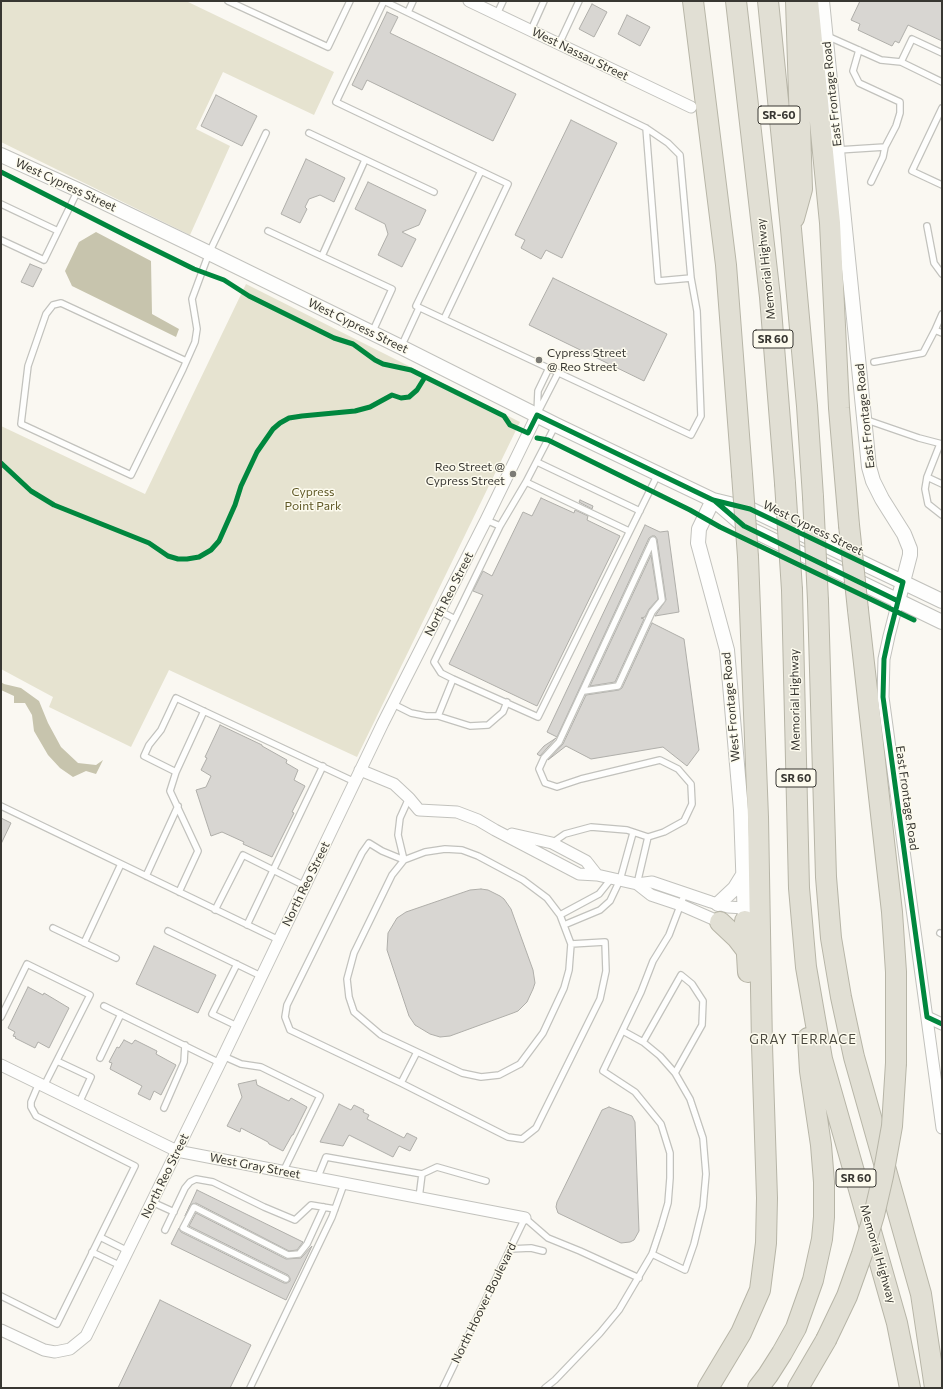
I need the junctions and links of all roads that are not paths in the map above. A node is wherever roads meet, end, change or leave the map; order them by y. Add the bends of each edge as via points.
1 (228, 1) edge
2 (350, 1) edge
3 (413, 1) edge
4 (469, 1) edge
5 (503, 1) edge
6 (544, 1) edge
7 (579, 1) edge
8 (693, 1) edge
9 (736, 1) edge
10 (768, 1) edge
11 (796, 1) edge
12 (808, 1) edge
13 (822, 1) edge
14 (408, 12) junction
15 (497, 14) junction
16 (531, 30) junction
17 (825, 35) junction
18 (559, 44) junction
19 (859, 50) junction
20 (942, 53) edge
21 (901, 62) junction
22 (942, 82) edge
23 (691, 107) dead end
24 (942, 108) edge
25 (940, 117) edge
26 (646, 128) junction
27 (266, 133) dead end
28 (309, 133) dead end
29 (885, 147) junction
30 (837, 150) junction
31 (1, 155) edge
32 (365, 160) junction
33 (481, 171) junction
34 (871, 182) dead end
35 (942, 184) edge
36 (78, 190) junction
37 (434, 192) dead end
38 (1, 204) edge
39 (927, 226) dead end
40 (791, 229) junction
41 (58, 231) junction
42 (268, 232) dead end
43 (1, 240) edge
44 (209, 253) junction
45 (322, 256) junction
46 (942, 274) edge
47 (691, 278) junction
48 (419, 308) junction
49 (942, 314) edge
50 (444, 319) junction
51 (936, 330) junction
52 (372, 333) junction
53 (942, 333) edge
54 (402, 347) junction
55 (186, 361) junction
56 (874, 362) dead end
57 (549, 368) junction
58 (558, 372) junction
59 (537, 415) junction
60 (864, 419) junction
61 (556, 425) junction
62 (941, 444) edge
63 (537, 462) junction
64 (658, 474) junction
65 (927, 476) junction
66 (526, 482) junction
67 (942, 484) edge
68 (713, 500) junction
69 (640, 511) junction
70 (942, 515) edge
71 (486, 520) junction
72 (500, 526) junction
73 (629, 530) junction
74 (903, 582) junction
75 (898, 601) junction
76 (942, 601) edge
77 (440, 611) junction
78 (455, 619) junction
79 (942, 622) edge
80 (453, 679) junction
81 (584, 691) junction
82 (507, 702) junction
83 (393, 704) junction
84 (204, 711) junction
85 (438, 716) junction
86 (323, 766) junction
87 (360, 770) junction
88 (176, 772) junction
89 (355, 782) junction
90 (409, 798) junction
91 (1, 806) edge
92 (178, 806) junction
93 (495, 830) junction
94 (633, 832) junction
95 (648, 837) junction
96 (552, 844) junction
97 (404, 860) junction
98 (121, 864) junction
99 (273, 870) junction
100 (743, 875) junction
101 (146, 876) junction
102 (597, 876) junction
103 (616, 879) junction
104 (636, 884) junction
105 (305, 886) junction
106 (179, 892) junction
107 (685, 894) junction
108 (681, 905) junction
109 (216, 910) junction
110 (719, 913) junction
111 (560, 915) junction
112 (744, 915) junction
113 (247, 925) junction
114 (564, 925) junction
115 (53, 928) dead end
116 (168, 931) dead end
117 (279, 940) junction
118 (84, 943) junction
119 (571, 944) junction
120 (747, 951) junction
121 (116, 958) dead end
122 (237, 964) junction
123 (806, 967) junction
124 (261, 976) junction
125 (104, 1006) dead end
126 (121, 1014) junction
127 (1, 1017) edge
128 (927, 1017) junction
129 (942, 1024) edge
130 (237, 1026) junction
131 (623, 1031) junction
132 (643, 1042) junction
133 (185, 1045) junction
134 (417, 1052) junction
135 (100, 1058) dead end
136 (221, 1059) junction
137 (57, 1061) junction
138 (1, 1065) edge
139 (675, 1073) junction
140 (401, 1083) junction
141 (42, 1085) junction
142 (79, 1103) junction
143 (164, 1108) dead end
144 (942, 1128) edge
145 (177, 1151) junction
146 (283, 1172) junction
147 (422, 1174) junction
148 (317, 1178) junction
149 (486, 1181) dead end
150 (344, 1184) junction
151 (419, 1198) junction
152 (152, 1202) junction
153 (324, 1207) junction
154 (335, 1209) junction
155 (174, 1212) junction
156 (525, 1218) junction
157 (165, 1230) dead end
158 (100, 1237) junction
159 (510, 1249) junction
160 (128, 1251) junction
161 (543, 1251) dead end
162 (92, 1252) junction
163 (652, 1254) junction
164 (121, 1266) junction
165 (639, 1278) junction
166 (286, 1279) dead end
167 (920, 1294) junction
168 (1, 1296) edge
169 (1, 1330) edge
170 (942, 1353) edge
171 (713, 1381) edge
172 (250, 1388) edge
173 (443, 1388) edge
174 (545, 1388) edge
175 (758, 1388) edge
176 (798, 1388) edge
177 (910, 1388) edge
178 (935, 1388) edge

1 - 2 lane via 328,48
3 - 14 lane
4 - 15 street, West Nassau Street
5 - 15 lane
6 - 16 lane
7 - 18 lane
8 - 171 highway, bridge via 726,265 748,557 758,817 767,1198 766,1243 760,1290 742,1333
9 - 123 highway, Memorial Highway / SR 60, bridge via 770,297 785,482 792,590 799,888
10 - 40 highway, Memorial Highway / SR-60
11 - 40 highway, Memorial Highway / SR 60 via 802,189
12 - 176 highway, bridge via 830,223 839,408 849,525 892,912 896,972 896,1063 892,1126 874,1215 847,1296 826,1340
13 - 17 street, East Frontage Road
14 - 26 lane
14 - 33 lane via 384,1 336,102
15 - 16 street, West Nassau Street
16 - 18 street, West Nassau Street
17 - 19 lane
17 - 30 street, East Frontage Road
18 - 23 street, West Nassau Street
19 - 21 lane via 881,60
19 - 29 lane via 853,71 859,82 900,102 896,126
20 - 21 lane via 912,39
21 - 22 lane
24 - 25 lane
25 - 35 lane via 912,171
26 - 47 lane via 680,155
26 - 47 lane via 658,280
27 - 44 lane
28 - 32 lane
29 - 30 lane
29 - 34 lane
30 - 60 street, East Frontage Road
31 - 36 street, West Cypress Street
32 - 37 lane
32 - 45 lane
33 - 48 lane via 416,306
33 - 50 lane via 508,184
36 - 41 lane
36 - 44 street, West Cypress Street
38 - 41 lane
39 - 46 lane via 934,263
40 - 167 highway, Memorial Highway / SR 60, bridge via 813,497 826,877 831,938 854,1057
41 - 43 lane via 44,260
42 - 45 lane
44 - 52 street, West Cypress Street
44 - 55 lane via 192,299 197,329 195,342
45 - 52 lane via 392,289
47 - 58 lane via 697,311 701,416 691,435
48 - 50 lane
48 - 54 lane
49 - 51 lane
50 - 57 lane
51 - 53 lane
51 - 56 lane via 923,353
52 - 54 street, West Cypress Street
54 - 59 street, West Cypress Street
55 - 55 lane via 131,475 21,424 28,366 46,314 53,305 61,303
57 - 58 lane
57 - 59 lane via 538,390
58 - 59 lane
59 - 61 street, West Cypress Street
59 - 71 street, North Reo Street
60 - 62 lane
60 - 74 street, East Frontage Road via 873,481 908,541 910,549
61 - 63 lane
61 - 64 street, West Cypress Street
62 - 65 lane
63 - 66 lane
63 - 69 lane
64 - 68 street, West Cypress Street
64 - 69 lane
65 - 67 lane
65 - 70 lane via 925,489 928,504
66 - 72 lane
66 - 73 lane
68 - 74 street, West Cypress Street via 750,509
68 - 75 street, West Cypress Street via 744,526
68 - 100 street, West Frontage Road via 699,529 698,542 727,650 741,810
69 - 73 lane
71 - 72 lane
71 - 77 street, North Reo Street
72 - 78 lane
73 - 82 lane via 538,717
74 - 75 street, East Frontage Road
74 - 76 street, West Cypress Street
75 - 79 street, West Cypress Street
75 - 128 street, East Frontage Road via 884,659 883,696
77 - 78 lane
77 - 83 street, North Reo Street
78 - 80 lane via 434,662 441,673
80 - 82 lane
80 - 85 lane
81 - 81 lane via 587,683 653,540 662,600 652,612 618,686
81 - 95 lane via 559,742 544,758 539,769 545,783 557,787 660,760 678,769 692,784 692,804 684,821
82 - 85 lane via 502,712 488,725 470,726
83 - 85 lane via 411,713
83 - 87 street, North Reo Street
84 - 86 lane
84 - 88 lane
84 - 88 lane via 176,698 161,730 149,745 144,756
86 - 89 lane
86 - 99 lane
87 - 89 street, North Reo Street
87 - 90 street via 394,784
88 - 92 lane via 170,791
89 - 105 street, North Reo Street
90 - 93 street via 419,810 457,812
90 - 97 lane via 400,818 398,835
91 - 98 lane
92 - 101 lane
92 - 106 lane via 198,851
93 - 96 street
93 - 102 street via 579,874
94 - 95 lane
94 - 96 lane via 591,827 566,834
94 - 103 lane
95 - 104 lane
96 - 102 street via 586,861
97 - 111 lane via 444,848 462,850 523,880 547,898
97 - 134 lane via 392,876 354,953 347,979 354,1012 381,1035
97 - 140 lane via 369,843 287,1005 285,1017 290,1030
98 - 101 lane
98 - 118 lane
99 - 105 lane
99 - 109 lane via 243,855
99 - 113 lane
100 - 110 street
100 - 112 street, West Frontage Road
101 - 106 lane
102 - 103 street
103 - 104 street
103 - 111 lane via 599,894
103 - 114 lane via 610,901 600,910
104 - 107 street via 652,882
104 - 108 street via 651,896
105 - 117 street, North Reo Street
106 - 109 lane
107 - 108 lane
107 - 110 street
108 - 110 street
108 - 131 lane via 670,934 653,961
109 - 113 lane
110 - 112 street
110 - 112 street
110 - 120 highway
111 - 114 lane
112 - 120 highway
113 - 117 lane
114 - 119 lane
115 - 118 lane
116 - 122 lane
117 - 124 street, North Reo Street
118 - 121 lane
119 - 134 lane via 569,970 564,988 543,1033 520,1064 499,1075 481,1077 462,1073
119 - 140 lane via 605,942 606,971 600,999 536,1128 522,1139 508,1137
120 - 171 highway via 753,1262 739,1322
122 - 124 lane
122 - 130 lane via 212,1014
123 - 175 highway via 810,1071 824,1182 822,1239 796,1328
123 - 177 highway, Memorial Highway / SR 60 via 822,1059 897,1323
124 - 130 street, North Reo Street
125 - 126 lane
126 - 133 lane
126 - 135 lane
127 - 137 lane via 27,964 90,995
128 - 129 street
128 - 144 street, East Frontage Road
130 - 136 street, North Reo Street
131 - 132 lane
131 - 163 lane via 603,1071 635,1092 661,1124 670,1153 668,1203
132 - 139 lane
132 - 139 lane via 681,976 692,984 703,1001 702,1025
133 - 136 lane
133 - 143 lane via 184,1062
134 - 140 lane
136 - 145 street, North Reo Street
136 - 146 lane via 261,1068 320,1096
137 - 141 lane
137 - 142 lane via 91,1077
138 - 141 street, West Gray Street
139 - 163 lane via 690,1099 703,1138 706,1174 703,1207 685,1270
141 - 142 street, West Gray Street
141 - 158 lane via 31,1102 36,1116 135,1166
142 - 145 street, West Gray Street
145 - 146 street, West Gray Street
145 - 152 street, North Reo Street
146 - 148 street, West Gray Street
147 - 148 lane via 326,1157
147 - 149 lane via 436,1167
147 - 151 lane
148 - 150 street, West Gray Street
150 - 151 street, West Gray Street
150 - 154 lane
151 - 156 street, West Gray Street
152 - 155 lane
152 - 160 street, North Reo Street
153 - 154 lane
153 - 155 lane via 311,1205 294,1220 213,1182 196,1179 186,1188
153 - 166 lane via 299,1254 288,1255 194,1207 183,1228
154 - 172 lane
155 - 157 lane
156 - 159 lane, North Hoover Boulevard
156 - 165 lane via 548,1238
158 - 160 lane
158 - 162 lane
159 - 161 lane via 531,1248
159 - 173 lane, North Hoover Boulevard
160 - 164 street, North Reo Street
162 - 164 lane
162 - 168 lane via 57,1324
163 - 165 lane
164 - 169 street, North Reo Street via 86,1336 70,1349 55,1352 44,1350
165 - 174 lane via 605,1327
167 - 170 highway
167 - 178 highway, Memorial Highway / SR 60

